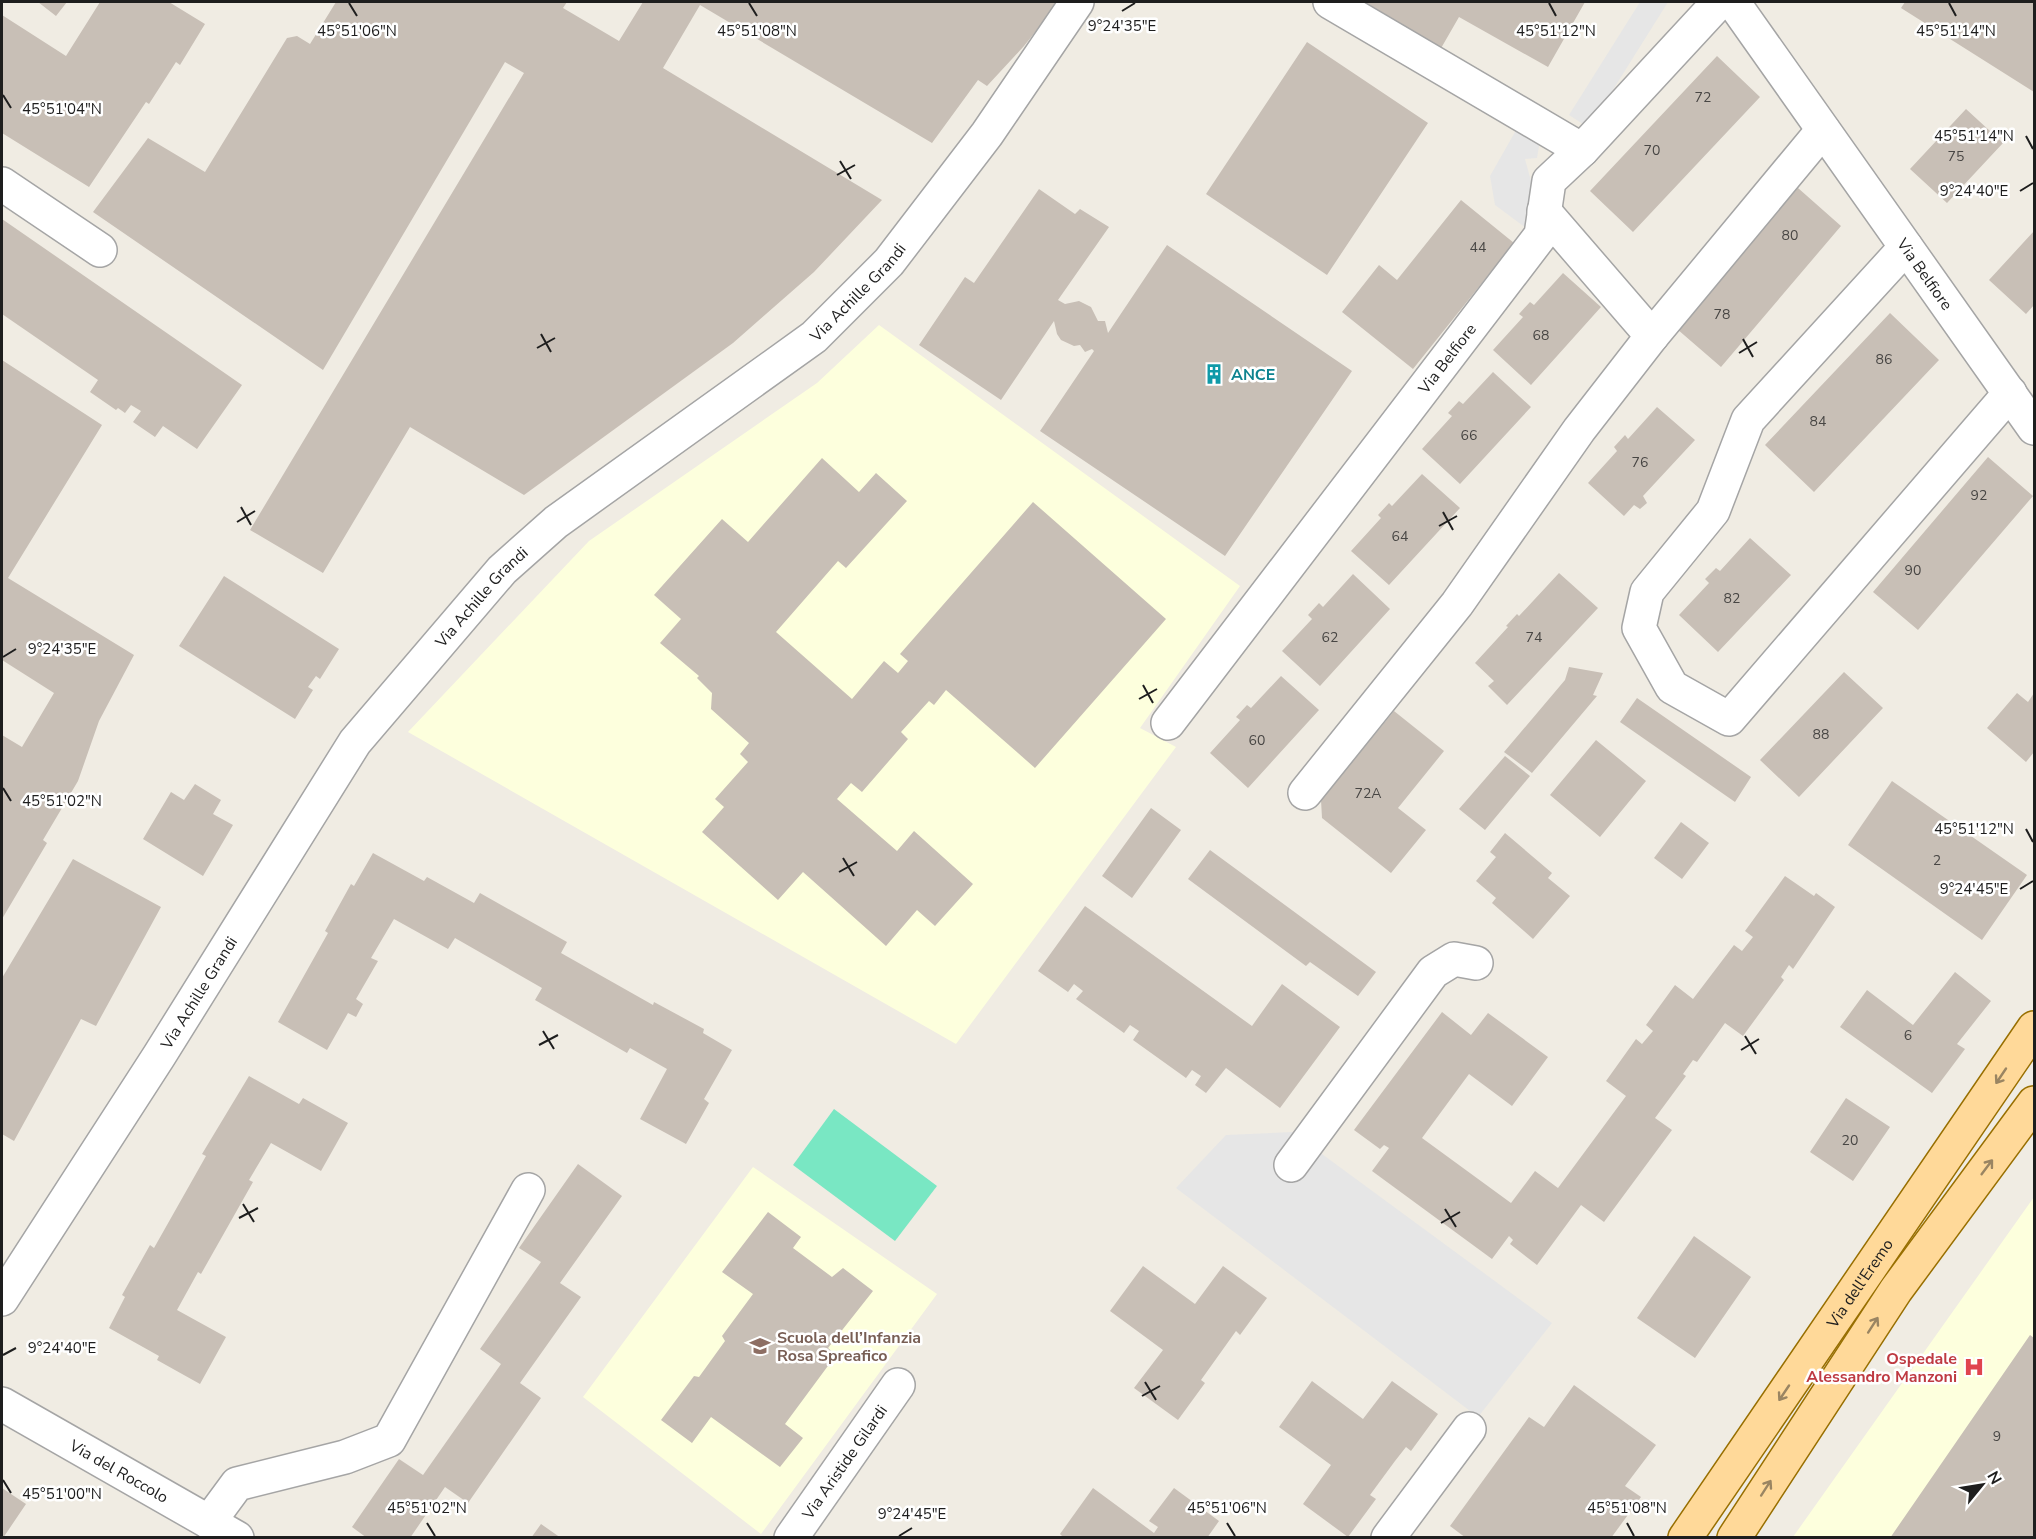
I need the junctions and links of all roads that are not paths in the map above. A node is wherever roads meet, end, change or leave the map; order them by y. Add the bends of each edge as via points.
1 (1077, 2) edge
2 (1330, 2) edge
3 (1719, 2) edge
4 (1733, 2) edge
5 (1823, 130) junction
6 (1582, 150) junction
7 (2, 184) edge
8 (1544, 211) junction
9 (1906, 247) junction
10 (100, 250) dead end
11 (1652, 336) junction
12 (2010, 393) junction
13 (2034, 428) edge
14 (1168, 723) dead end
15 (1305, 793) dead end
16 (1476, 963) dead end
17 (2034, 1028) edge
18 (2034, 1103) edge
19 (1291, 1165) dead end
20 (528, 1190) dead end
21 (2, 1299) edge
22 (898, 1385) dead end
23 (2, 1404) edge
24 (1469, 1429) dead end
25 (209, 1522) junction
26 (237, 1538) edge
27 (791, 1538) edge
28 (1388, 1538) edge
29 (1685, 1538) edge
30 (1734, 1538) edge

1 - 21 street, Via Achille Grandi via 987,134 890,262 814,337 556,522 502,570 356,742
2 - 6 street
3 - 6 street, Via Belfiore
4 - 5 street, Via Belfiore
5 - 9 street, Via Belfiore
5 - 11 street
6 - 8 street, Via Belfiore via 1549,181
7 - 10 street
8 - 11 street
8 - 14 street, Via Belfiore via 1541,235
9 - 12 street, Via Belfiore
9 - 12 street via 1748,420 1713,511 1647,592 1640,628 1672,687 1729,720
11 - 15 street via 1579,429 1457,604
12 - 13 street, Via Belfiore
16 - 19 street via 1454,959 1433,972
17 -> 29 main road, Via dell'Eremo
30 -> 18 main road, Via dell'Eremo via 1896,1290
20 - 25 street via 388,1440 345,1457 237,1484
22 - 27 street, Via Aristide Gilardi
23 - 25 street, Via del Roccolo
24 - 28 street
25 - 26 street, Via del Roccolo

